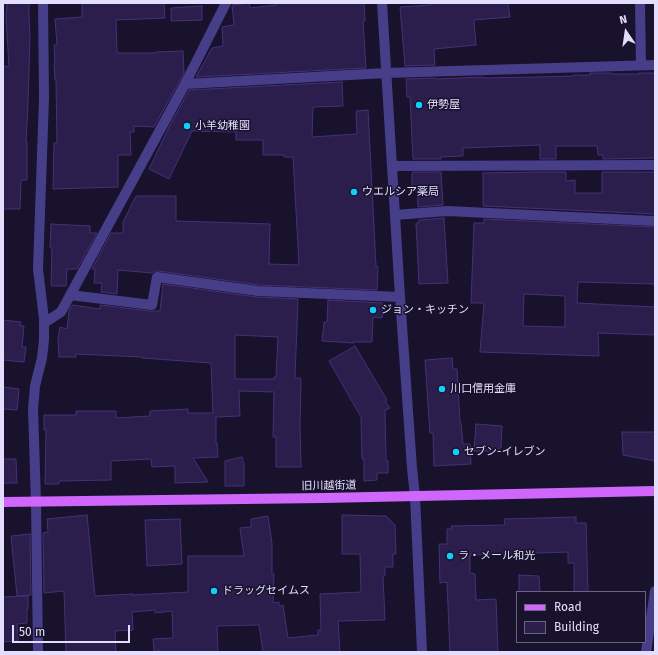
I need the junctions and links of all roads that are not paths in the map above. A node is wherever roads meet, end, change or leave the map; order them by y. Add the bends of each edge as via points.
1 (43, 3) edge
2 (226, 3) edge
3 (382, 3) edge
4 (640, 3) edge
5 (641, 65) junction
6 (655, 65) edge
7 (386, 73) junction
8 (185, 84) junction
9 (655, 164) edge
10 (392, 166) junction
11 (395, 215) junction
12 (655, 221) edge
13 (70, 295) junction
14 (400, 297) junction
15 (44, 323) junction
16 (655, 491) edge
17 (415, 496) junction
18 (3, 502) edge
19 (36, 502) junction
20 (655, 591) edge
21 (38, 652) edge
22 (422, 652) edge
23 (646, 652) edge

1 - 15 street via 44,98 38,269
2 - 8 street
3 - 7 street
4 - 5 street
5 - 6 street
5 - 7 street
7 - 8 street
7 - 10 street
8 - 13 street
9 - 10 street
10 - 11 street
11 - 12 street via 447,211
11 - 14 street
13 - 14 street via 152,305 157,277 258,291
13 - 15 street via 61,312
14 - 17 street
15 - 19 street via 44,340 33,409
16 - 17 main road, 旧川越街道
17 - 19 main road, 旧川越街道
17 - 22 street
18 - 19 main road, 旧川越街道
19 - 21 street
20 - 23 street

